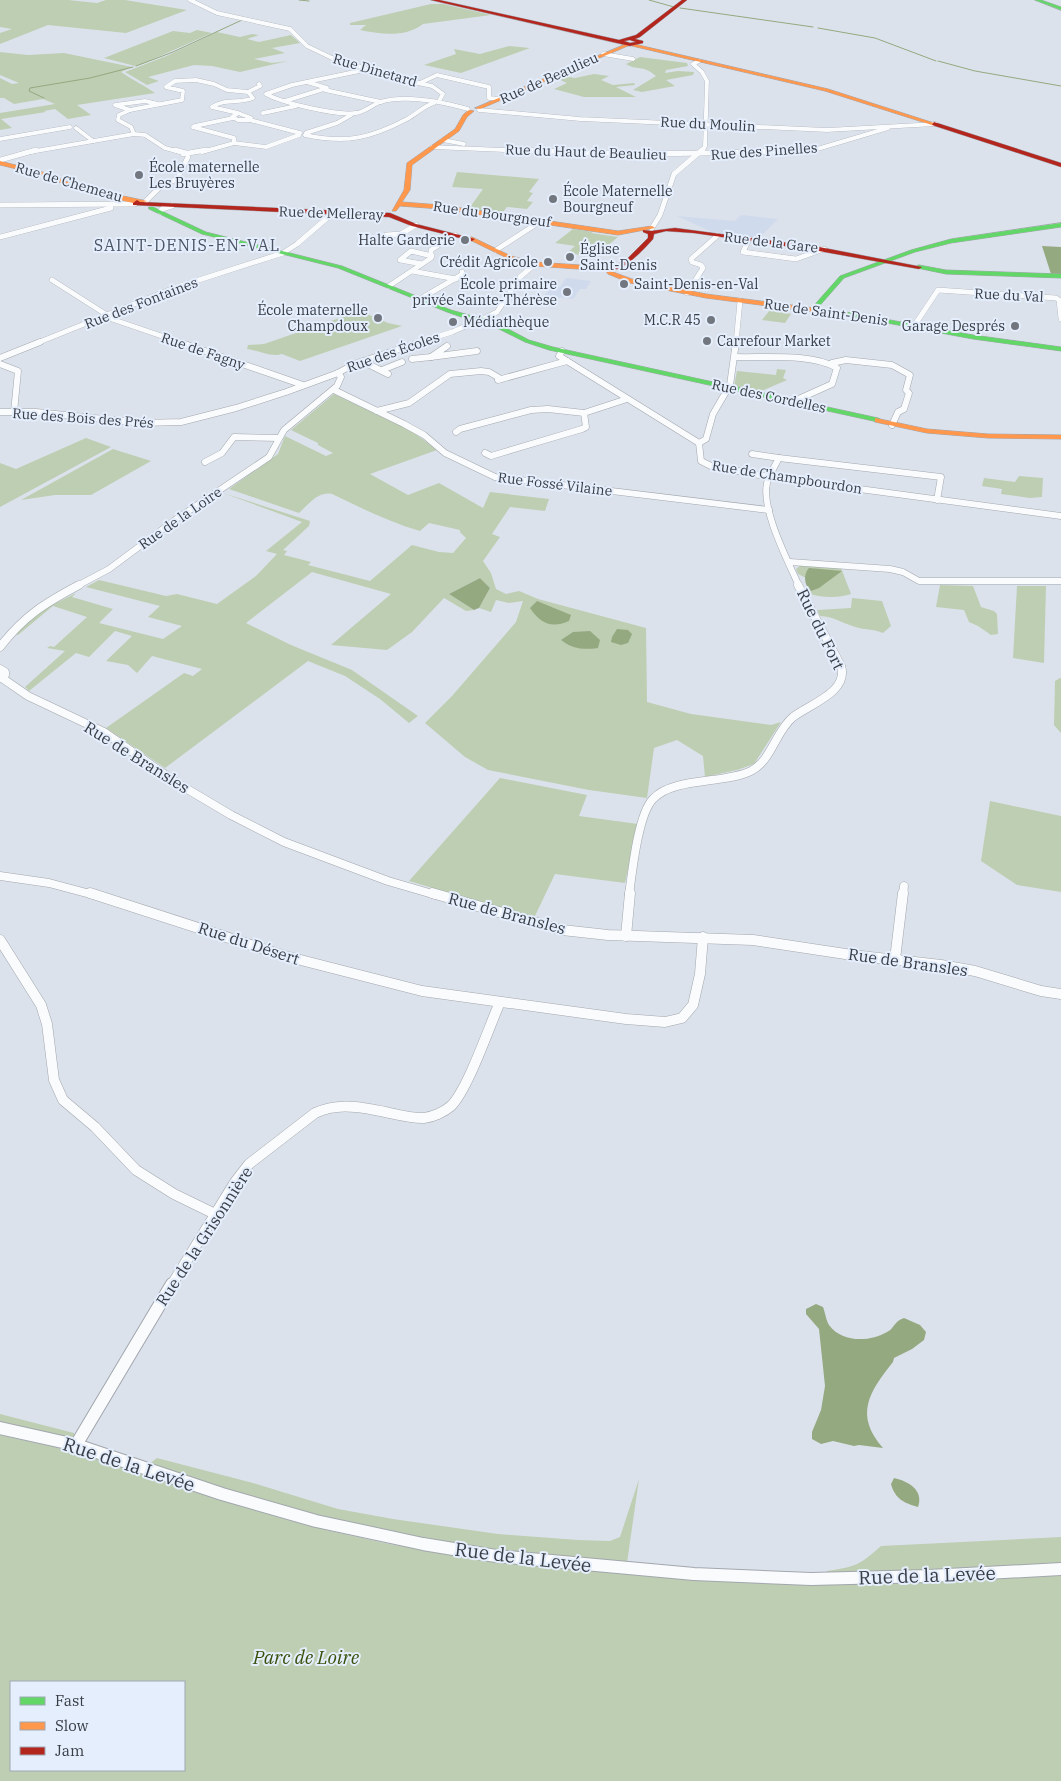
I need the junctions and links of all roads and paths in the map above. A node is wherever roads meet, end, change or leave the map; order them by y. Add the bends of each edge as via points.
1 (190, 0) edge
2 (433, 0) edge
3 (685, 0) edge
4 (1037, 0) edge
5 (1061, 9) edge
6 (629, 42) junction
7 (603, 54) junction
8 (633, 59) dead end
9 (699, 61) junction
10 (369, 69) junction
11 (307, 81) junction
12 (419, 83) junction
13 (259, 84) dead end
14 (324, 90) junction
15 (250, 92) junction
16 (267, 93) junction
17 (499, 100) junction
18 (284, 101) junction
19 (439, 101) junction
20 (381, 102) junction
21 (163, 105) junction
22 (299, 105) junction
23 (130, 110) junction
24 (474, 110) junction
25 (263, 113) dead end
26 (351, 114) junction
27 (235, 116) junction
28 (250, 120) joint
29 (706, 124) junction
30 (936, 124) junction
31 (888, 128) junction
32 (134, 134) junction
33 (300, 134) junction
34 (306, 134) junction
35 (0, 138) edge
36 (443, 140) junction
37 (93, 141) junction
38 (234, 143) junction
39 (266, 147) joint
40 (432, 147) junction
41 (476, 148) junction
42 (187, 155) junction
43 (696, 155) junction
44 (0, 161) edge
45 (1061, 165) edge
46 (142, 203) junction
47 (398, 204) junction
48 (120, 205) junction
49 (0, 206) edge
50 (172, 206) junction
51 (160, 212) junction
52 (334, 212) junction
53 (390, 215) junction
54 (541, 221) junction
55 (416, 225) junction
56 (1061, 225) edge
57 (651, 230) junction
58 (455, 235) junction
59 (718, 236) junction
60 (0, 237) edge
61 (748, 239) junction
62 (376, 243) dead end
63 (824, 249) junction
64 (496, 250) junction
65 (283, 253) junction
66 (431, 255) junction
67 (884, 261) junction
68 (422, 264) junction
69 (535, 264) junction
70 (609, 269) junction
71 (412, 271) junction
72 (462, 272) dead end
73 (1061, 276) edge
74 (456, 279) junction
75 (52, 280) dead end
76 (389, 286) junction
77 (687, 293) junction
78 (420, 299) junction
79 (740, 301) junction
80 (813, 310) junction
81 (105, 316) junction
82 (480, 320) junction
83 (1061, 320) edge
84 (914, 326) junction
85 (431, 340) junction
86 (447, 346) junction
87 (1061, 349) edge
88 (477, 351) dead end
89 (462, 353) junction
90 (564, 356) junction
91 (431, 357) junction
92 (735, 357) junction
93 (0, 358) edge
94 (379, 358) junction
95 (412, 359) dead end
96 (402, 362) dead end
97 (832, 363) junction
98 (876, 363) joint
99 (0, 364) edge
100 (382, 370) junction
101 (338, 373) junction
102 (388, 374) dead end
103 (303, 385) junction
104 (727, 388) junction
105 (334, 390) junction
106 (627, 399) junction
107 (793, 402) junction
108 (377, 411) junction
109 (0, 412) edge
110 (14, 412) junction
111 (584, 414) junction
112 (892, 425) junction
113 (456, 432) dead end
114 (1061, 437) edge
115 (279, 438) junction
116 (699, 443) junction
117 (484, 453) dead end
118 (752, 454) dead end
119 (779, 458) junction
120 (205, 462) dead end
121 (770, 477) junction
122 (936, 500) junction
123 (769, 510) junction
124 (1061, 516) edge
125 (790, 562) junction
126 (1061, 580) edge
127 (0, 647) edge
128 (1, 675) edge
129 (0, 876) edge
130 (904, 886) dead end
131 (626, 936) junction
132 (703, 937) junction
133 (0, 940) edge
134 (895, 960) junction
135 (1061, 994) edge
136 (500, 1002) junction
137 (215, 1214) junction
138 (0, 1428) edge
139 (76, 1446) junction
140 (1061, 1569) edge

1 - 10 street, Rue Dinetard via 217,13 290,30 307,46 339,61
2 - 6 street
3 - 6 street, Rue de Beaulieu
4 - 5 street
6 - 7 street, Rue de Beaulieu
6 - 9 street
7 - 8 street
7 - 17 street, Rue de Beaulieu
9 - 29 street via 693,64 706,78
9 - 30 street via 813,86
10 - 11 street
10 - 12 street, Rue Dinetard
11 - 14 street via 327,88
11 - 16 street
12 - 17 street via 437,75 490,87 489,98
12 - 19 street, Rue Dinetard via 439,90 443,94
13 - 15 street
14 - 18 street
14 - 20 street
15 - 16 street
15 - 21 street via 223,89 216,84 179,81 166,87 183,91 182,100
15 - 27 street via 253,98 247,102 221,101 212,107 228,109
16 - 18 street
17 - 24 street, Rue de Beaulieu
18 - 22 street
19 - 20 street
19 - 24 street
19 - 34 street via 399,124 353,141 342,142
20 - 26 street
21 - 23 street
21 - 23 street via 145,101 115,105
22 - 25 street
22 - 26 street
23 - 32 street via 120,115 118,120 131,126
24 - 29 street, Rue du Moulin
24 - 36 street via 465,116 458,129
26 - 34 street via 337,123
27 - 28 street via 249,116
27 - 38 street via 193,127 232,137
28 - 33 street
29 - 31 street, Rue du Moulin via 827,130
29 - 43 street via 705,148
30 - 31 street, Rue du Moulin
30 - 45 street
31 - 43 street, Rue des Pinelles via 814,150
32 - 37 street
32 - 42 street via 145,135 165,148
33 - 34 street
33 - 39 street
35 - 37 street via 76,128
36 - 40 street
36 - 41 street, Rue du Haut de Beaulieu
37 - 44 street via 33,151
38 - 39 street
38 - 42 street
40 - 41 street, Rue du Haut de Beaulieu
40 - 47 street via 409,164 407,190
41 - 43 street, Rue du Haut de Beaulieu
42 - 46 street via 177,178 162,185
43 - 57 street, Rue des Pinelles via 674,174 660,215
44 - 46 street, Rue de Chemeau via 78,188
46 - 48 street, Rue de Melleray
46 - 50 street, Rue de Melleray
46 - 51 street, Rue des Cordelles
47 - 53 street
47 - 54 street, Rue du Bourgneuf
48 - 49 street, Rue de Melleray
48 - 60 street
50 - 51 street
50 - 52 street, Rue de Melleray
51 - 65 street, Rue des Cordelles via 204,233
52 - 53 street, Rue de Melleray
52 - 65 street, Rue des Fontaines
53 - 55 street, Rue de Melleray
54 - 57 street, Rue du Bourgneuf via 618,233
54 - 64 street
55 - 58 street, Rue de Melleray
55 - 62 street via 401,234 386,235
56 - 67 street via 943,243
57 - 59 street, Rue de la Gare
57 - 70 street via 652,238 628,260
58 - 64 street, Rue de Melleray via 477,240
58 - 66 street via 431,250
59 - 61 street, Rue de la Gare
59 - 77 street via 691,259 703,268
61 - 63 street, Rue de la Gare
61 - 63 street via 742,252 796,259
63 - 67 street, Rue de la Gare
64 - 69 street, Rue de Melleray
65 - 76 street, Rue des Cordelles via 354,271
65 - 81 street, Rue des Fontaines via 181,285
66 - 68 street
66 - 68 street via 411,251 400,260
67 - 73 street, Rue de la Gare via 961,274
67 - 80 street via 842,277
68 - 71 street
69 - 70 street, Rue de Saint-Denis
69 - 82 street, Rue des Écoles via 520,277 497,312
70 - 77 street, Rue de Saint-Denis via 610,273 624,278
71 - 74 street
71 - 76 street
72 - 74 street
74 - 78 street
75 - 81 street, Rue de Fagny
76 - 78 street, Rue des Cordelles
77 - 79 street, Rue de Saint-Denis
78 - 82 street, Rue des Cordelles
79 - 80 street, Rue de Saint-Denis
79 - 92 street
80 - 84 street, Rue de Saint-Denis
81 - 93 street, Rue des Fontaines
81 - 103 street, Rue de Fagny
82 - 85 street, Rue des Écoles
82 - 90 street, Rue des Cordelles
83 - 84 street, Rue du Val via 1056,298 938,290
84 - 87 street, Rue de Saint-Denis
85 - 86 street
85 - 94 street
86 - 89 street
86 - 91 street
88 - 89 street
89 - 91 street
90 - 104 street, Rue des Cordelles
90 - 106 street, Rue de Champbourdon
90 - 108 street via 498,380 489,372 450,374 409,403
91 - 95 street
92 - 97 street
92 - 104 street
94 - 100 street via 368,364
94 - 101 street, Rue des Écoles via 344,368
96 - 100 street
97 - 98 street via 846,360
97 - 107 street via 836,368 832,384
98 - 112 street via 892,365 910,375 904,409 898,412
99 - 110 street via 18,371
100 - 102 street
101 - 103 street, Rue des Bois des Prés
101 - 105 street via 340,379
103 - 110 street, Rue des Bois des Prés via 236,408 168,424
104 - 107 street, Rue des Cordelles
104 - 116 street via 713,414 706,439
105 - 108 street, Rue Fossé Vilaine
105 - 115 street, Rue de la Loire via 284,430
106 - 111 street
106 - 116 street, Rue de Champbourdon
107 - 112 street, Rue des Cordelles
108 - 123 street, Rue Fossé Vilaine via 424,434 445,453 495,478
109 - 110 street, Rue des Bois des Prés
111 - 113 street via 556,409 531,410
111 - 117 street via 586,427 582,429 491,456
112 - 114 street, Rue des Cordelles via 943,434
115 - 120 street via 234,436 227,450
115 - 127 street, Rue de la Loire via 272,454 261,463 109,569 44,604 16,626
116 - 121 street, Rue de Champbourdon via 704,464
118 - 119 street
119 - 121 street
119 - 122 street via 941,478
121 - 122 street, Rue de Champbourdon
121 - 123 street, Rue du Fort via 767,483
122 - 124 street, Rue de Champbourdon
123 - 125 street, Rue du Fort
125 - 126 street via 890,569 919,581
125 - 131 street, Rue du Fort via 803,596 841,666 842,683 788,722 763,763 754,770 660,792 653,798 646,809 636,845
128 - 131 street, Rue de Bransles via 28,696 104,732 177,783 284,842 358,871 543,926
129 - 136 street, Rue du Désert via 49,883 92,894 284,956 358,976 422,991
130 - 134 street
131 - 132 street, Rue de Bransles
132 - 134 street, Rue de Bransles via 753,940
132 - 136 street via 693,1005 675,1022 626,1019
133 - 137 street via 45,1014 60,1095 136,1170
134 - 135 street, Rue de Bransles via 976,971
136 - 137 street, Rue de la Grisonnière via 453,1104 439,1114 423,1118 351,1106 326,1108 315,1113 249,1164
137 - 139 street, Rue de la Grisonnière
138 - 139 street, Rue de la Levée
139 - 140 street, Rue de la Levée via 316,1521 496,1556 694,1574 811,1579

